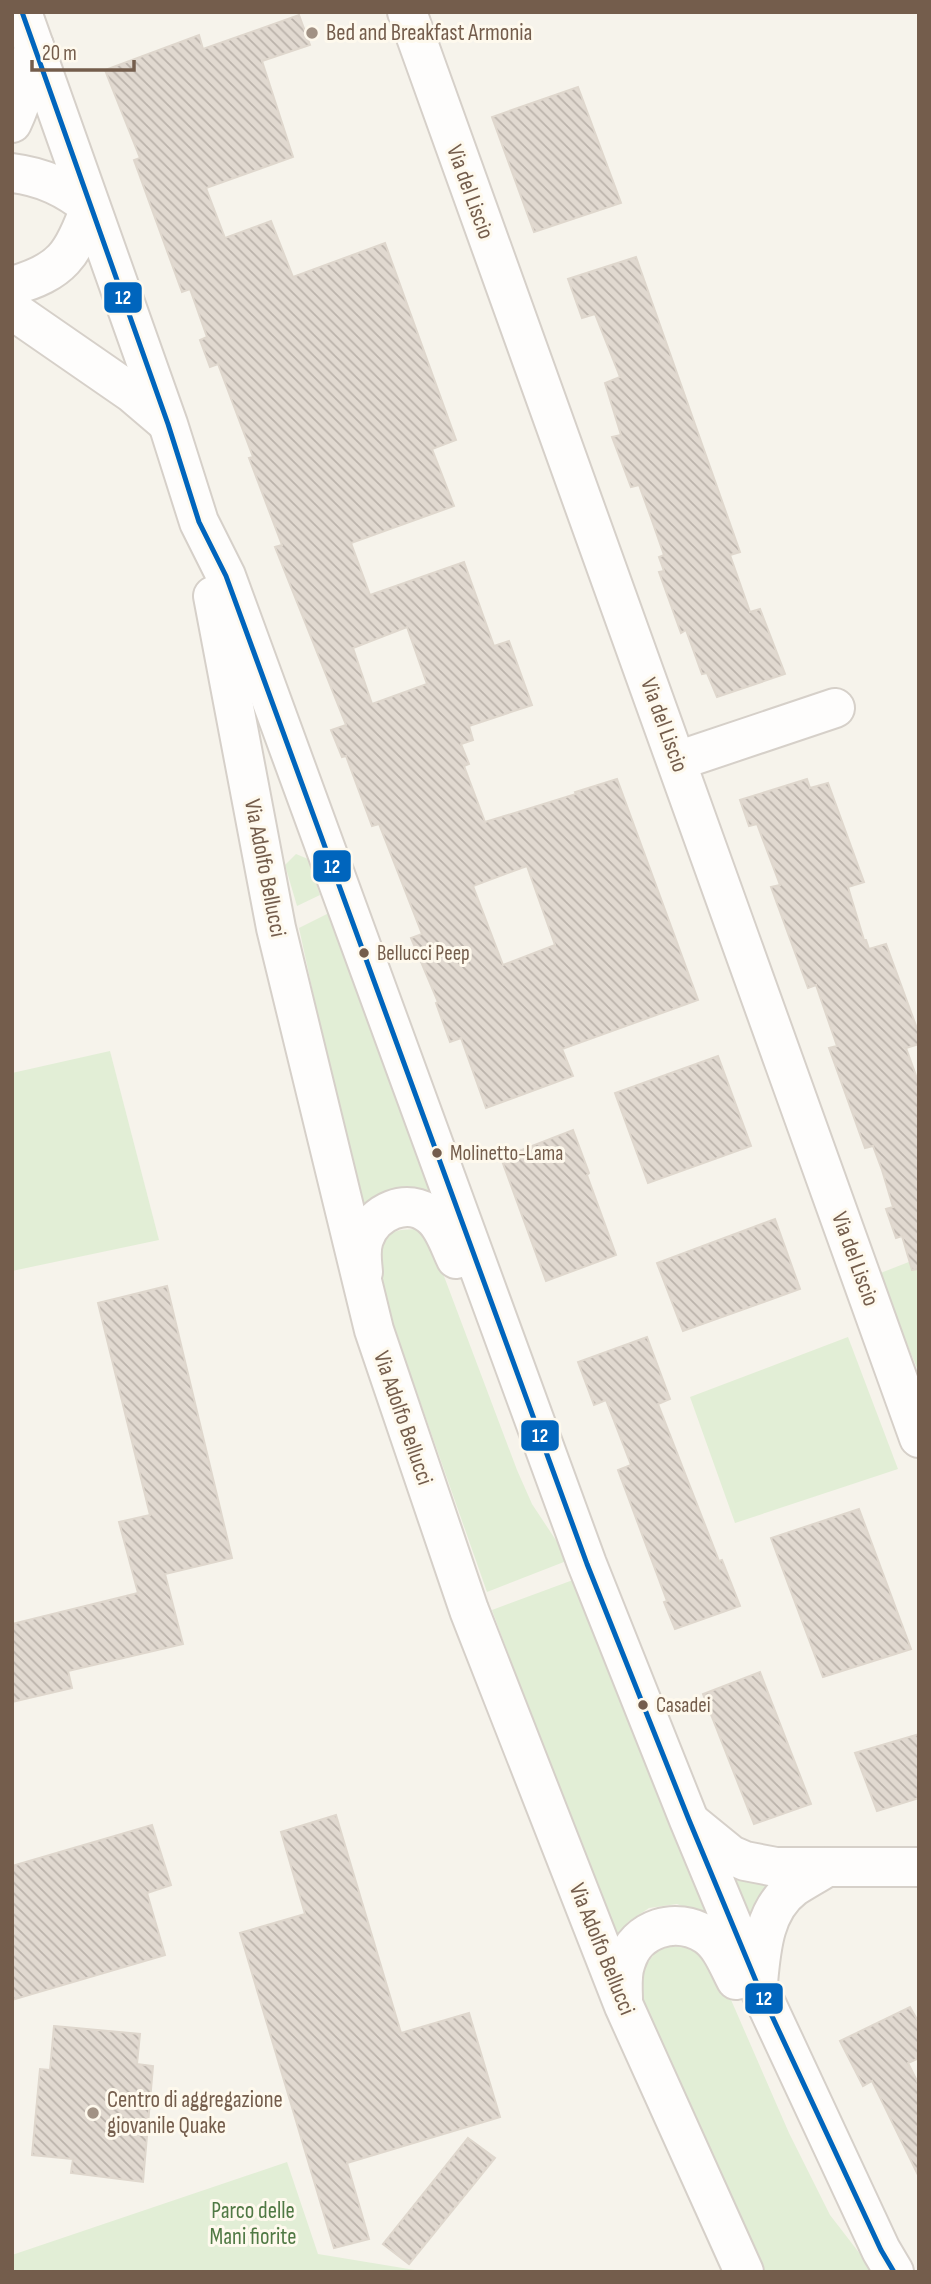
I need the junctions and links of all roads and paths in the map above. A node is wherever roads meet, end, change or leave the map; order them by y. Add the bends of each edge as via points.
1 (407, 12) edge
2 (28, 29) edge
3 (12, 123) edge
4 (12, 173) edge
5 (90, 207) junction
6 (12, 286) edge
7 (12, 310) edge
8 (168, 424) junction
9 (199, 522) junction
10 (835, 708) dead end
11 (677, 761) junction
12 (365, 1302) junction
13 (540, 1438) junction
14 (919, 1438) edge
15 (689, 1820) junction
16 (827, 1867) junction
17 (919, 1867) edge
18 (758, 1986) junction
19 (624, 2006) junction
20 (887, 2261) edge
21 (744, 2272) edge

1 - 11 street, Via del Liscio
2 - 3 street via 28,79
2 - 5 street
4 - 5 street via 54,183
5 - 6 street via 71,253 47,274
5 - 8 street
7 - 8 street via 132,393
8 - 9 street
9 - 12 street, Via Adolfo Bellucci via 276,928
9 - 13 street via 226,576
10 - 11 street
11 - 14 street, Via del Liscio
12 - 13 street via 361,1255 372,1224 386,1212 404,1207 430,1214 439,1223 483,1325
12 - 19 street, Via Adolfo Bellucci via 469,1610
13 - 15 street
15 - 16 street via 745,1861 776,1867
15 - 18 street
16 - 17 street
16 - 18 street via 779,1902 763,1936
18 - 20 street
19 - 20 street via 622,1974 635,1942 647,1933 675,1926 707,1935 720,1948 841,2190
19 - 21 street, Via Adolfo Bellucci

